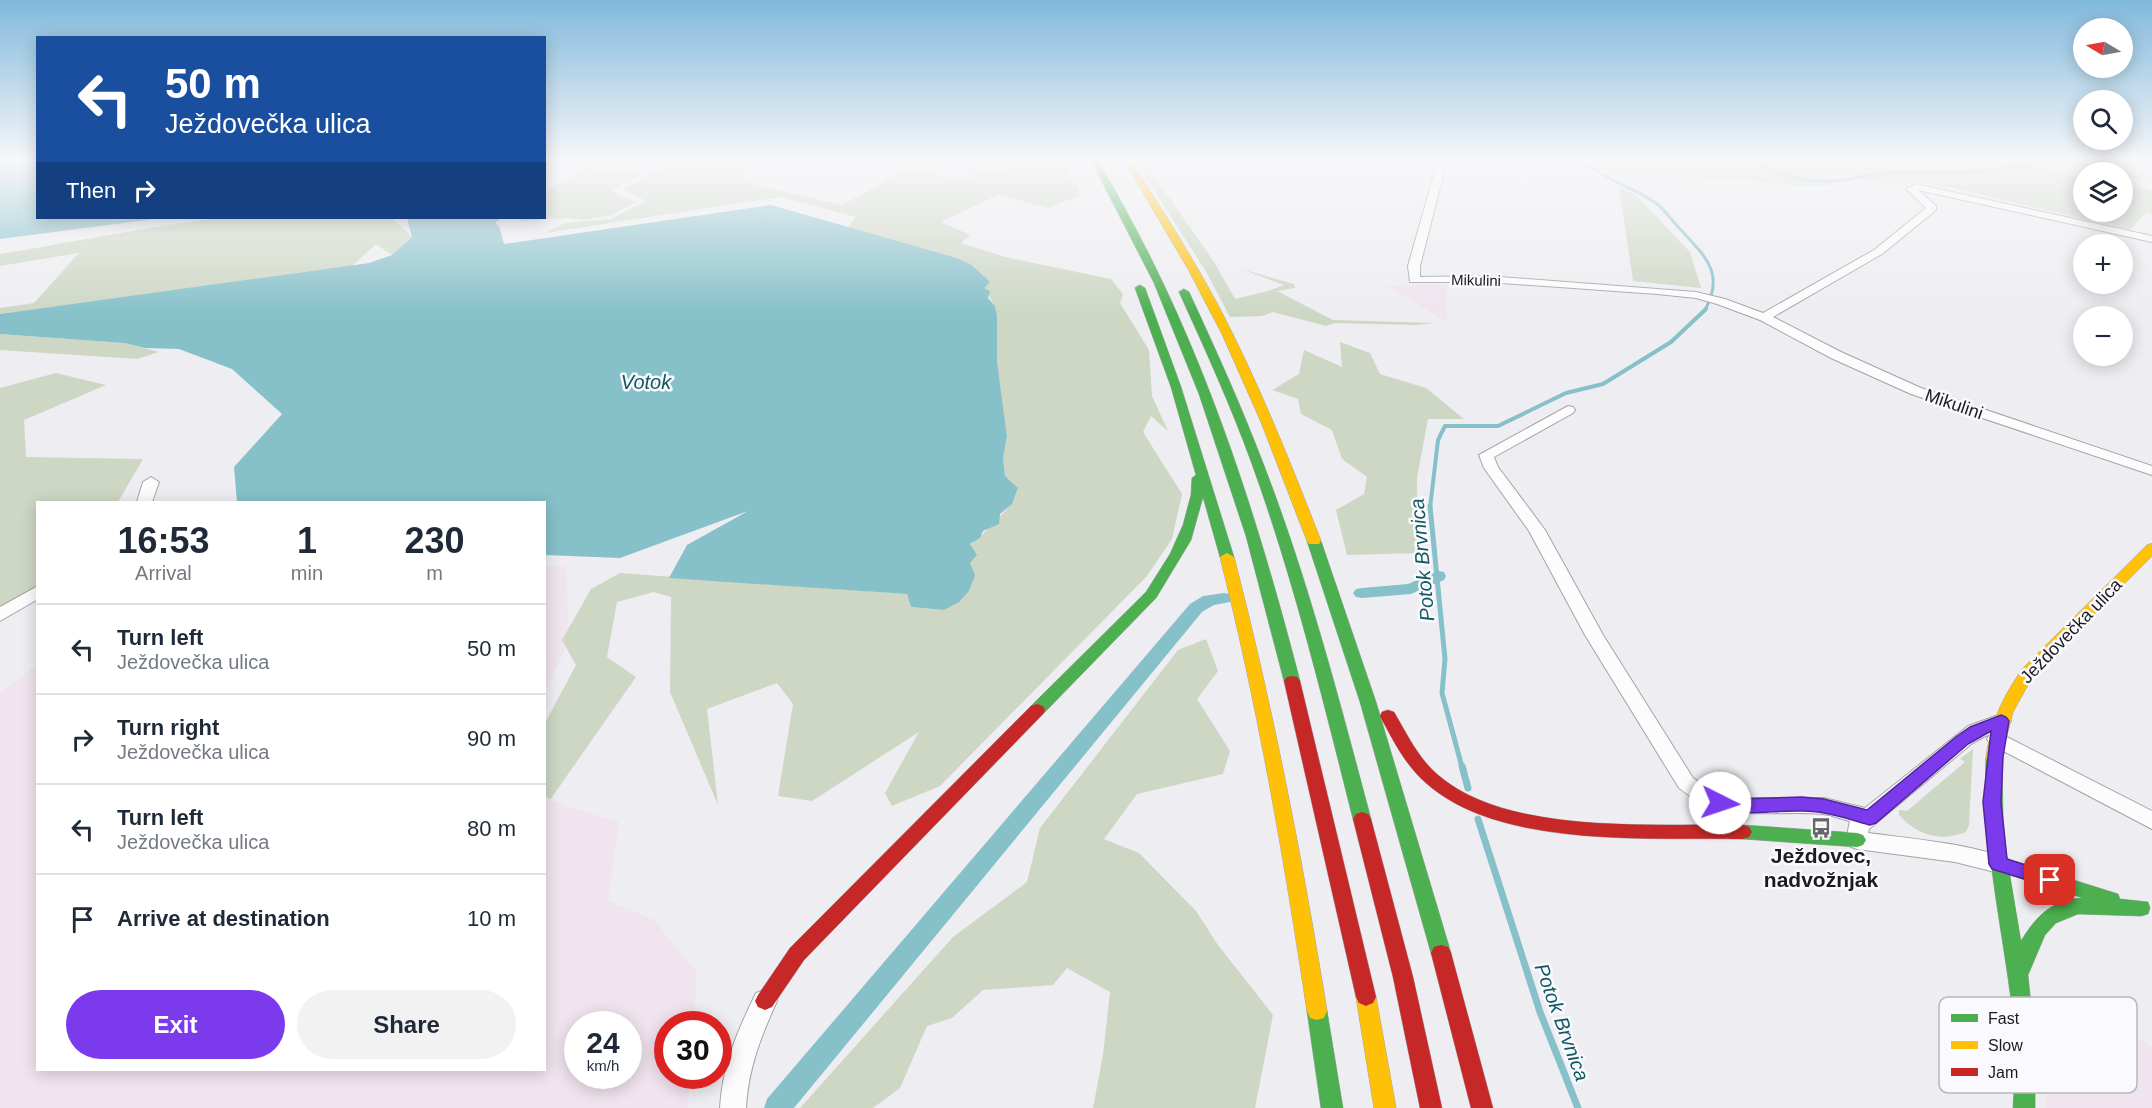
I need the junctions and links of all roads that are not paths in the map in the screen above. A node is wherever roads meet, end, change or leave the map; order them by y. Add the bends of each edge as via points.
1 (1122, 212) edge
2 (1160, 212) edge
3 (1428, 212) edge
4 (1927, 212) edge
5 (2031, 212) edge
6 (2152, 239) edge
7 (1133, 270) dead end
8 (1178, 278) dead end
9 (1764, 317) junction
10 (1568, 410) dead end
11 (1197, 445) junction
12 (2152, 471) edge
13 (151, 482) dead end
14 (144, 501) edge
15 (2152, 548) edge
16 (36, 592) edge
17 (0, 615) edge
18 (1357, 662) junction
19 (1999, 730) junction
20 (1870, 818) junction
21 (2152, 821) edge
22 (1857, 840) junction
23 (1999, 864) junction
24 (2146, 910) edge
25 (2018, 977) junction
26 (2020, 997) edge
27 (765, 1001) joint
28 (2025, 1093) edge
29 (734, 1108) edge
30 (1332, 1108) edge
31 (1385, 1108) edge
32 (1431, 1108) edge
33 (1482, 1108) edge
34 (2024, 1108) edge

1 - 31 main road via 1154,269 1210,403 1253,534 1284,644 1356,950
2 - 18 main road via 1194,266 1261,407
3 - 9 street, Mikulini via 1414,280 1487,279 1696,295
4 - 9 street via 1878,252
5 - 6 street
7 - 11 main road
8 - 32 main road via 1260,467 1314,636 1403,977
9 - 12 street, Mikulini via 1836,356 1916,391
10 - 20 street via 1486,455 1491,468 1537,530 1600,645 1686,783 1720,803 1824,806
11 - 27 main road via 1200,494 1194,523 1151,595 797,954
11 - 30 main road via 1261,705 1307,942
13 - 14 street
15 - 19 main road, Ježdovečka ulica via 2028,672 2011,695
16 - 17 street
18 - 22 main road via 1374,681 1412,763 1462,800 1504,816 1569,826 1766,832
18 - 33 main road via 1445,964
19 - 20 street via 1975,731
19 - 21 street
19 - 23 main road, Ježdovečka ulica via 1992,802
20 - 22 street via 1858,826
22 - 23 street
23 - 24 main road
23 - 25 main road, Ježdovečka ulica
24 - 25 main road via 2081,906 2050,913 2028,945
25 - 26 main road, Ježdovečka ulica
27 - 29 street via 738,1064
28 - 34 main road, Ježdovečka ulica

